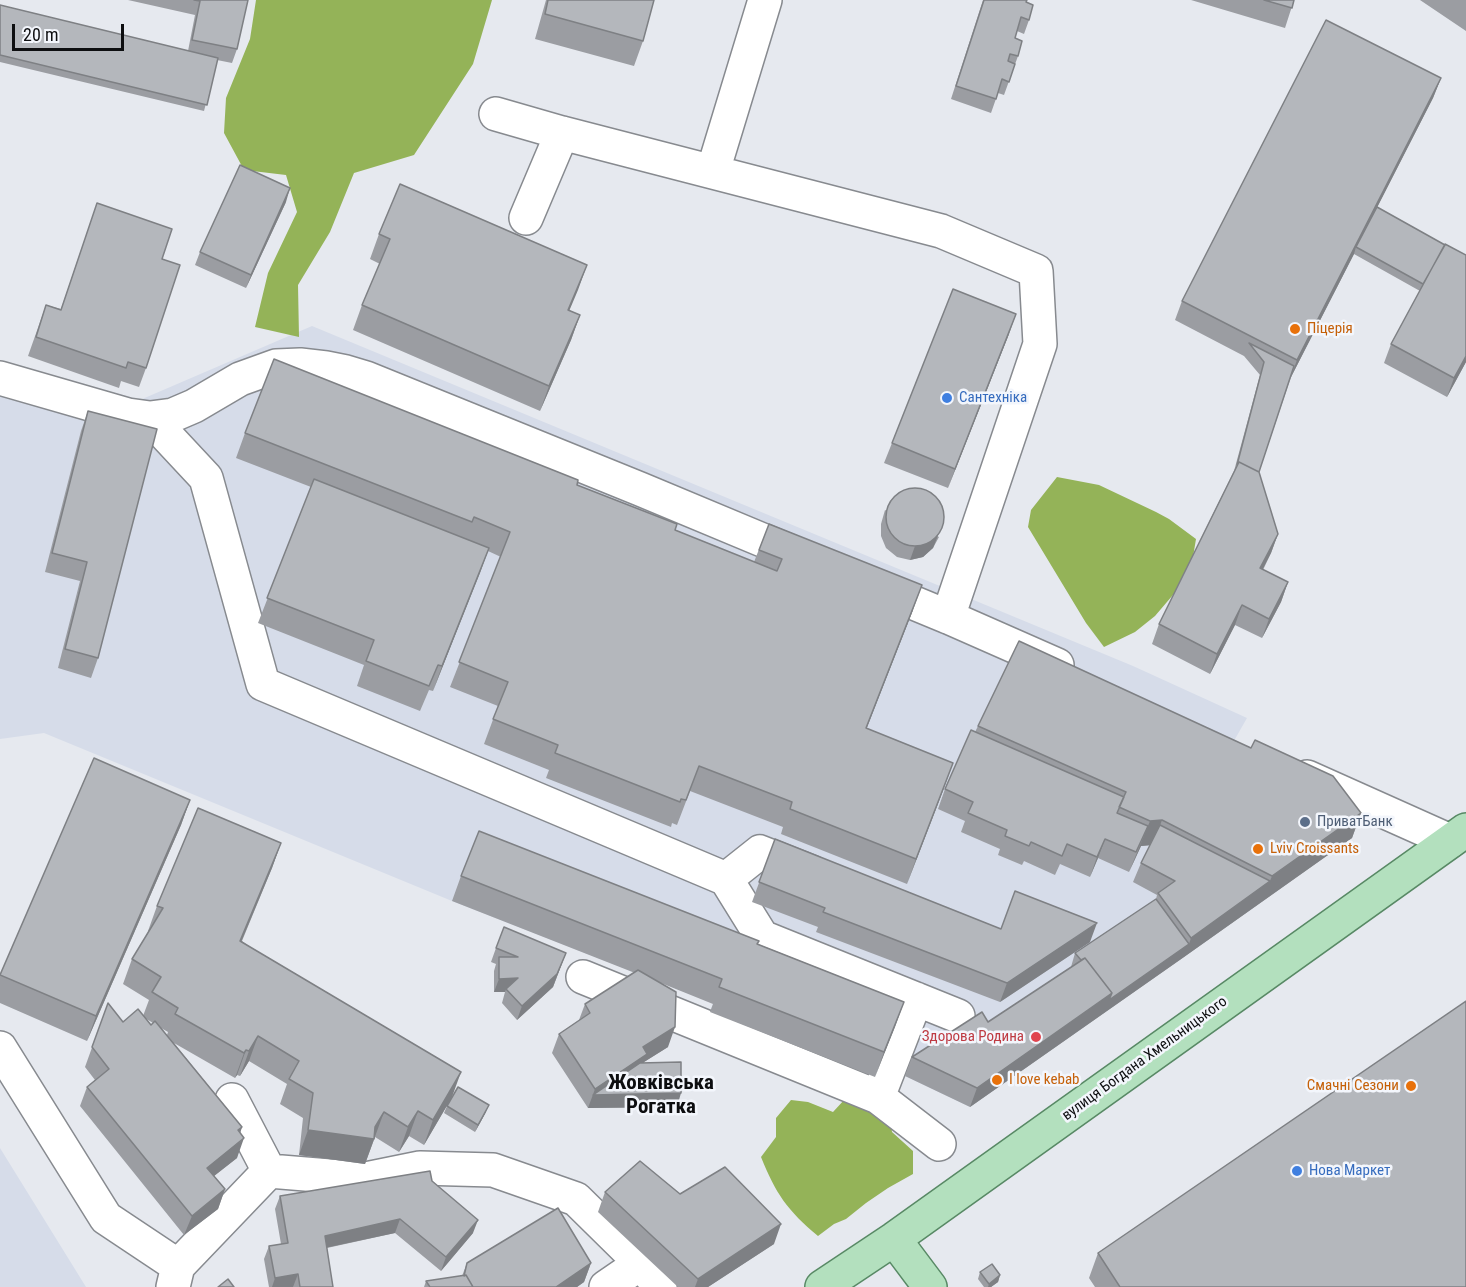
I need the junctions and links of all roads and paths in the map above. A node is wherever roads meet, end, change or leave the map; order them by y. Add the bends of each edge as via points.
1 (765, 0) edge
2 (496, 114) dead end
3 (562, 133) junction
4 (713, 171) junction
5 (526, 218) dead end
6 (0, 378) edge
7 (150, 418) junction
8 (948, 617) junction
9 (1086, 679) edge
10 (1282, 766) edge
11 (1458, 835) edge
12 (726, 879) junction
13 (835, 881) edge
14 (584, 977) dead end
15 (916, 999) junction
16 (958, 1016) dead end
17 (0, 1048) edge
18 (878, 1097) junction
19 (232, 1100) dead end
20 (939, 1144) dead end
21 (268, 1171) junction
22 (894, 1239) junction
23 (650, 1275) edge
24 (175, 1276) edge
25 (606, 1287) edge
26 (822, 1287) edge
27 (930, 1287) edge

1 - 4 lane
2 - 3 lane
3 - 4 lane
3 - 5 lane
4 - 8 lane via 941,231 1036,271 1040,344
6 - 7 lane
7 - 8 lane via 173,415 240,379 276,366 300,365 346,372
7 - 12 lane via 206,478 262,684
8 - 9 lane
10 - 11 lane
11 - 22 main road, вулиця Богдана Хмельницького
12 - 13 lane via 760,852
12 - 15 lane via 762,937
14 - 18 lane
15 - 16 lane
15 - 18 lane
17 - 24 lane via 106,1218
18 - 20 lane
19 - 21 lane
21 - 23 lane via 366,1179 420,1168 493,1170 576,1199
21 - 24 lane
22 - 26 main road, вулиця Богдана Хмельницького
22 - 27 main road
23 - 25 lane

